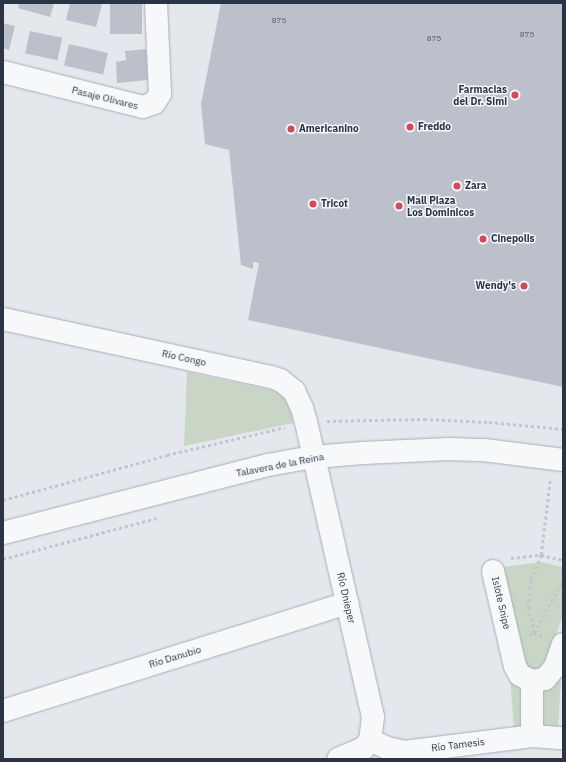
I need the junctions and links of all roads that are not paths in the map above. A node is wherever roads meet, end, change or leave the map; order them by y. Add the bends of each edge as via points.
1 (156, 3) edge
2 (3, 72) edge
3 (3, 319) edge
4 (313, 457) junction
5 (559, 459) edge
6 (3, 533) edge
7 (493, 571) road end
8 (347, 603) junction
9 (556, 642) edge
10 (532, 681) junction
11 (3, 711) edge
12 (532, 736) junction
13 (563, 738) edge
14 (370, 740) junction
15 (338, 759) edge

1 - 2 street, Pasaje Olivares via 160,94 154,103 143,107
3 - 4 street, Río Congo via 280,380 298,397
4 - 5 street, Talavera de la Reina via 449,449 484,450
4 - 6 street, Talavera de la Reina via 268,465
4 - 8 street, Río Dnieper
7 - 10 street, Islote Snipe via 515,666 520,675
8 - 11 street, Río Danubio
8 - 14 street, Río Dnieper via 373,718
9 - 10 street via 555,668 545,679
10 - 12 street
12 - 13 street, Río Tamesis
12 - 14 street, Río Tamesis via 404,752 386,748
14 - 15 street via 364,748

